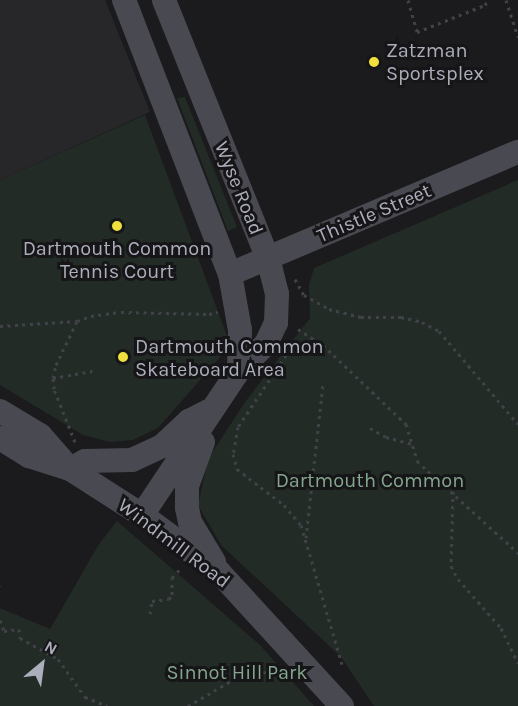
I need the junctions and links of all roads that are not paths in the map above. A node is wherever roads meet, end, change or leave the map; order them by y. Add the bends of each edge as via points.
1 (124, 0) edge
2 (164, 0) edge
3 (518, 152) edge
4 (268, 259) junction
5 (230, 274) junction
6 (239, 370) junction
7 (216, 406) junction
8 (0, 411) edge
9 (0, 438) edge
10 (78, 465) junction
11 (142, 515) junction
12 (219, 572) junction
13 (342, 706) edge

1 - 5 main road, Wyse Road
2 - 4 main road, Wyse Road
3 - 4 main road, Thistle Street
4 - 5 main road, Thistle Street
4 - 6 main road, Wyse Road via 277,289 276,323 266,344
5 - 6 main road, Wyse Road via 240,330
6 - 7 main road, Wyse Road
7 - 10 main road via 189,421 162,446 132,460
7 - 11 main road, Wyse Road
7 - 12 main road via 187,486 187,508 190,522
8 - 10 main road, Windmill Road via 40,435
9 - 10 main road, Windmill Road via 30,456
10 - 11 main road, Windmill Road
11 - 12 main road, Windmill Road
12 - 13 main road, Windmill Road

